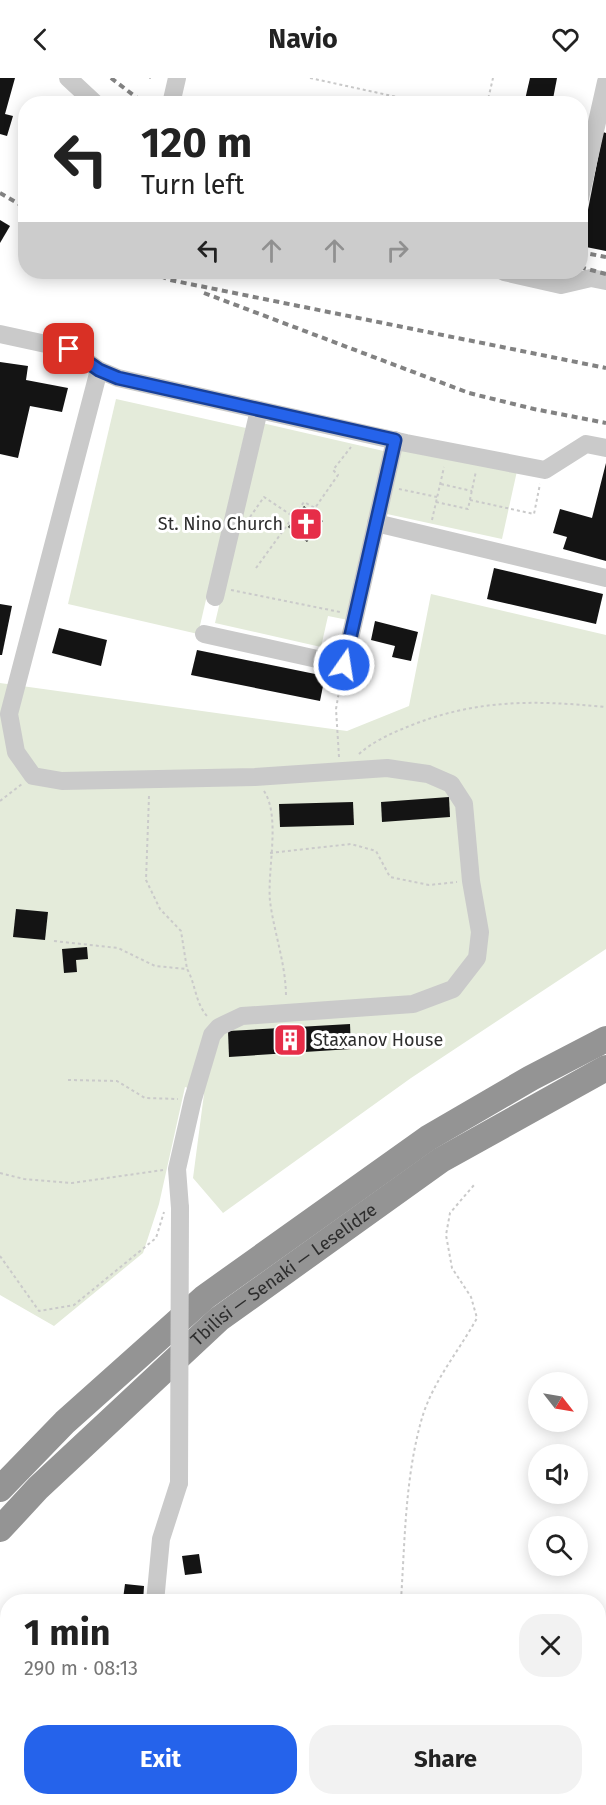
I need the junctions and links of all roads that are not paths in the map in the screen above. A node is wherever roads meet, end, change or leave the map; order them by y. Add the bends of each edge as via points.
1 (68, 78) edge
2 (177, 78) edge
3 (606, 82) edge
4 (87, 96) edge
5 (173, 96) edge
6 (588, 162) edge
7 (588, 278) edge
8 (606, 282) edge
9 (0, 334) edge
10 (99, 370) junction
11 (259, 410) junction
12 (395, 440) junction
13 (606, 448) edge
14 (376, 523) junction
15 (606, 578) edge
16 (217, 592) road end
17 (204, 634) dead end
18 (606, 1040) edge
19 (606, 1068) edge
20 (0, 1489) edge
21 (0, 1529) edge
22 (156, 1594) edge

1 - 4 street
2 - 5 street
3 - 6 street
7 - 8 street
9 - 10 street via 69,349
10 - 11 street via 118,378
10 - 22 street, bridge via 9,714 16,752 33,776 62,781 255,777 387,768 428,774 451,784 464,804 480,932 477,958 453,988 413,1004 242,1016 219,1027 212,1035 177,1169 173,1208 179,1483 161,1539
11 - 12 street
11 - 16 street
12 - 13 street via 545,470 586,444
12 - 14 street
14 - 15 street
14 - 17 street via 344,665
18 - 20 highway, Tbilisi — Senaki — Leselidze via 428,1138 205,1297 65,1422
19 - 21 highway, Tbilisi — Senaki — Leselidze via 441,1160 219,1319 38,1488

